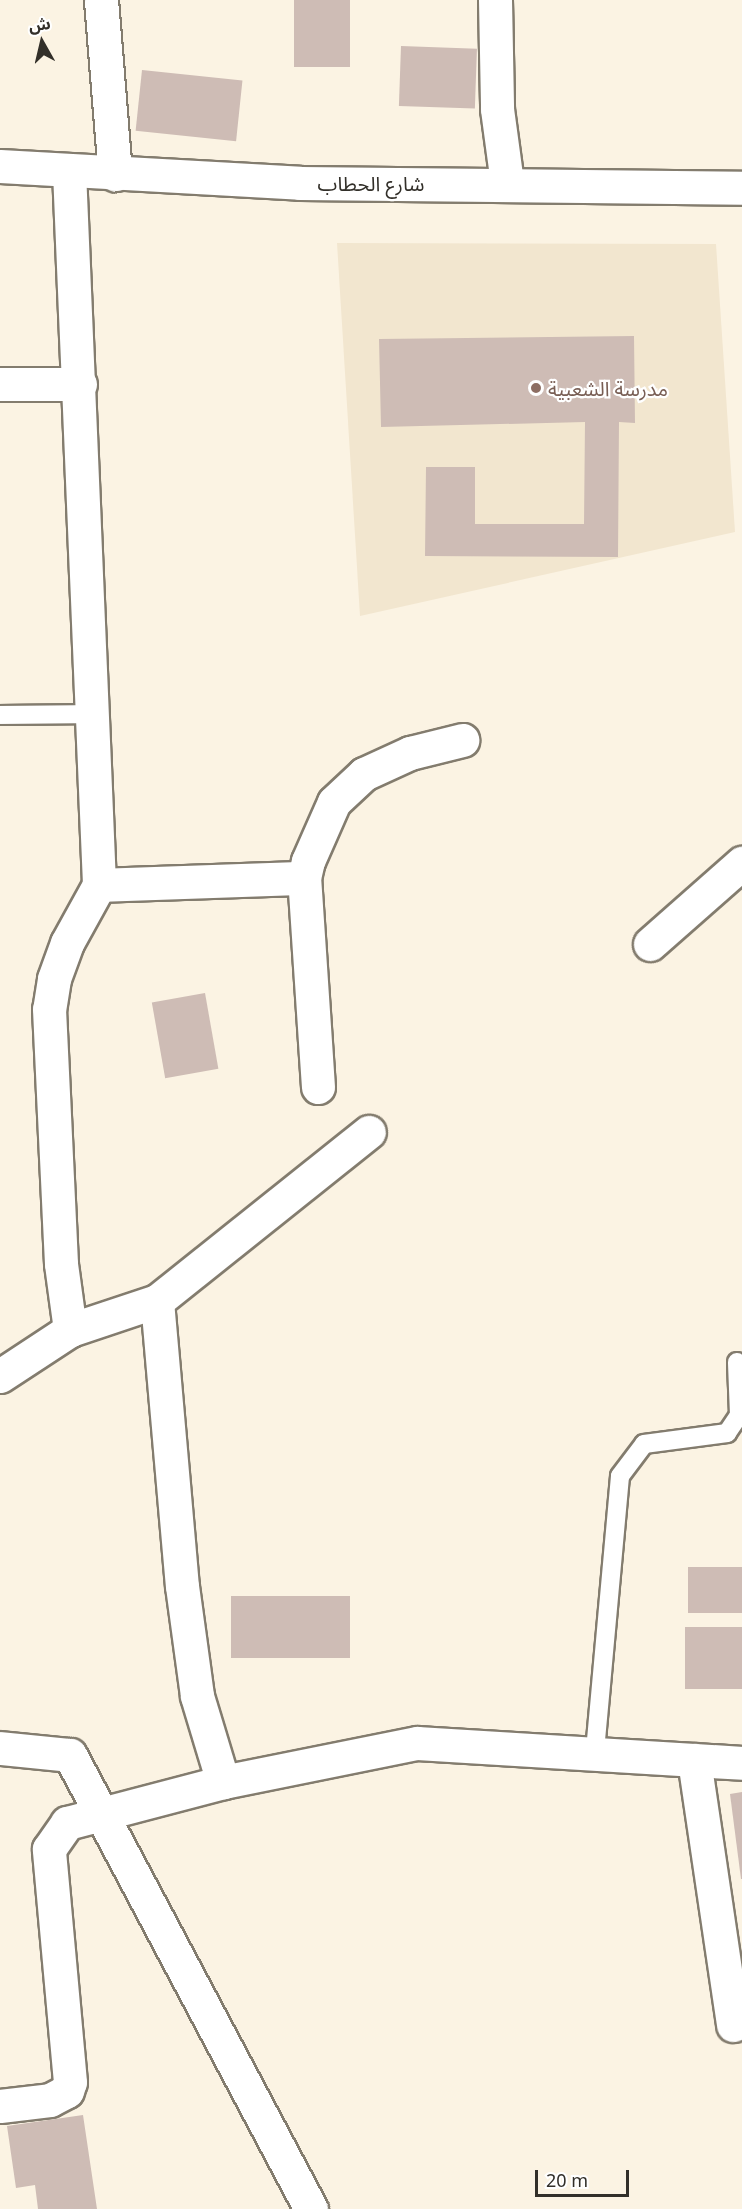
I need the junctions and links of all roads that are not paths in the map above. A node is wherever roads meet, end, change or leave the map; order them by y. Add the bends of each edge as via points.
1 (101, 0) edge
2 (495, 0) edge
3 (0, 166) edge
4 (69, 171) junction
5 (115, 174) junction
6 (507, 183) junction
7 (742, 188) edge
8 (0, 384) edge
9 (80, 384) junction
10 (92, 714) junction
11 (0, 715) edge
12 (462, 740) dead end
13 (742, 863) edge
14 (304, 878) junction
15 (99, 885) junction
16 (650, 944) dead end
17 (318, 1087) dead end
18 (369, 1132) dead end
19 (157, 1301) junction
20 (70, 1330) junction
21 (737, 1362) dead end
22 (0, 1376) edge
23 (0, 1748) edge
24 (596, 1751) junction
25 (694, 1760) junction
26 (742, 1762) edge
27 (223, 1782) junction
28 (103, 1815) junction
29 (733, 2025) dead end
30 (0, 2106) edge
31 (311, 2209) edge

1 - 5 street
2 - 6 street via 497,109
3 - 4 street, شارع الحطاب
4 - 5 street, شارع الحطاب
4 - 9 street
5 - 6 street, شارع الحطاب via 300,183
6 - 7 street, شارع الحطاب
8 - 9 street
9 - 10 street
10 - 11 lane
10 - 15 street
12 - 14 street via 410,753 364,774 334,802
13 - 16 street
14 - 15 street
14 - 17 street
15 - 20 street via 67,943 54,979 50,1010 61,1264
18 - 19 street
19 - 20 street
19 - 27 street via 182,1586 195,1685
20 - 22 street
21 - 24 lane via 739,1415 727,1433 644,1444 620,1476
23 - 28 street via 70,1755
24 - 25 street
24 - 27 street via 417,1743
25 - 26 street
25 - 29 street
27 - 28 street
28 - 30 street via 67,1823 49,1850 70,2082 67,2091 50,2100
28 - 31 street

